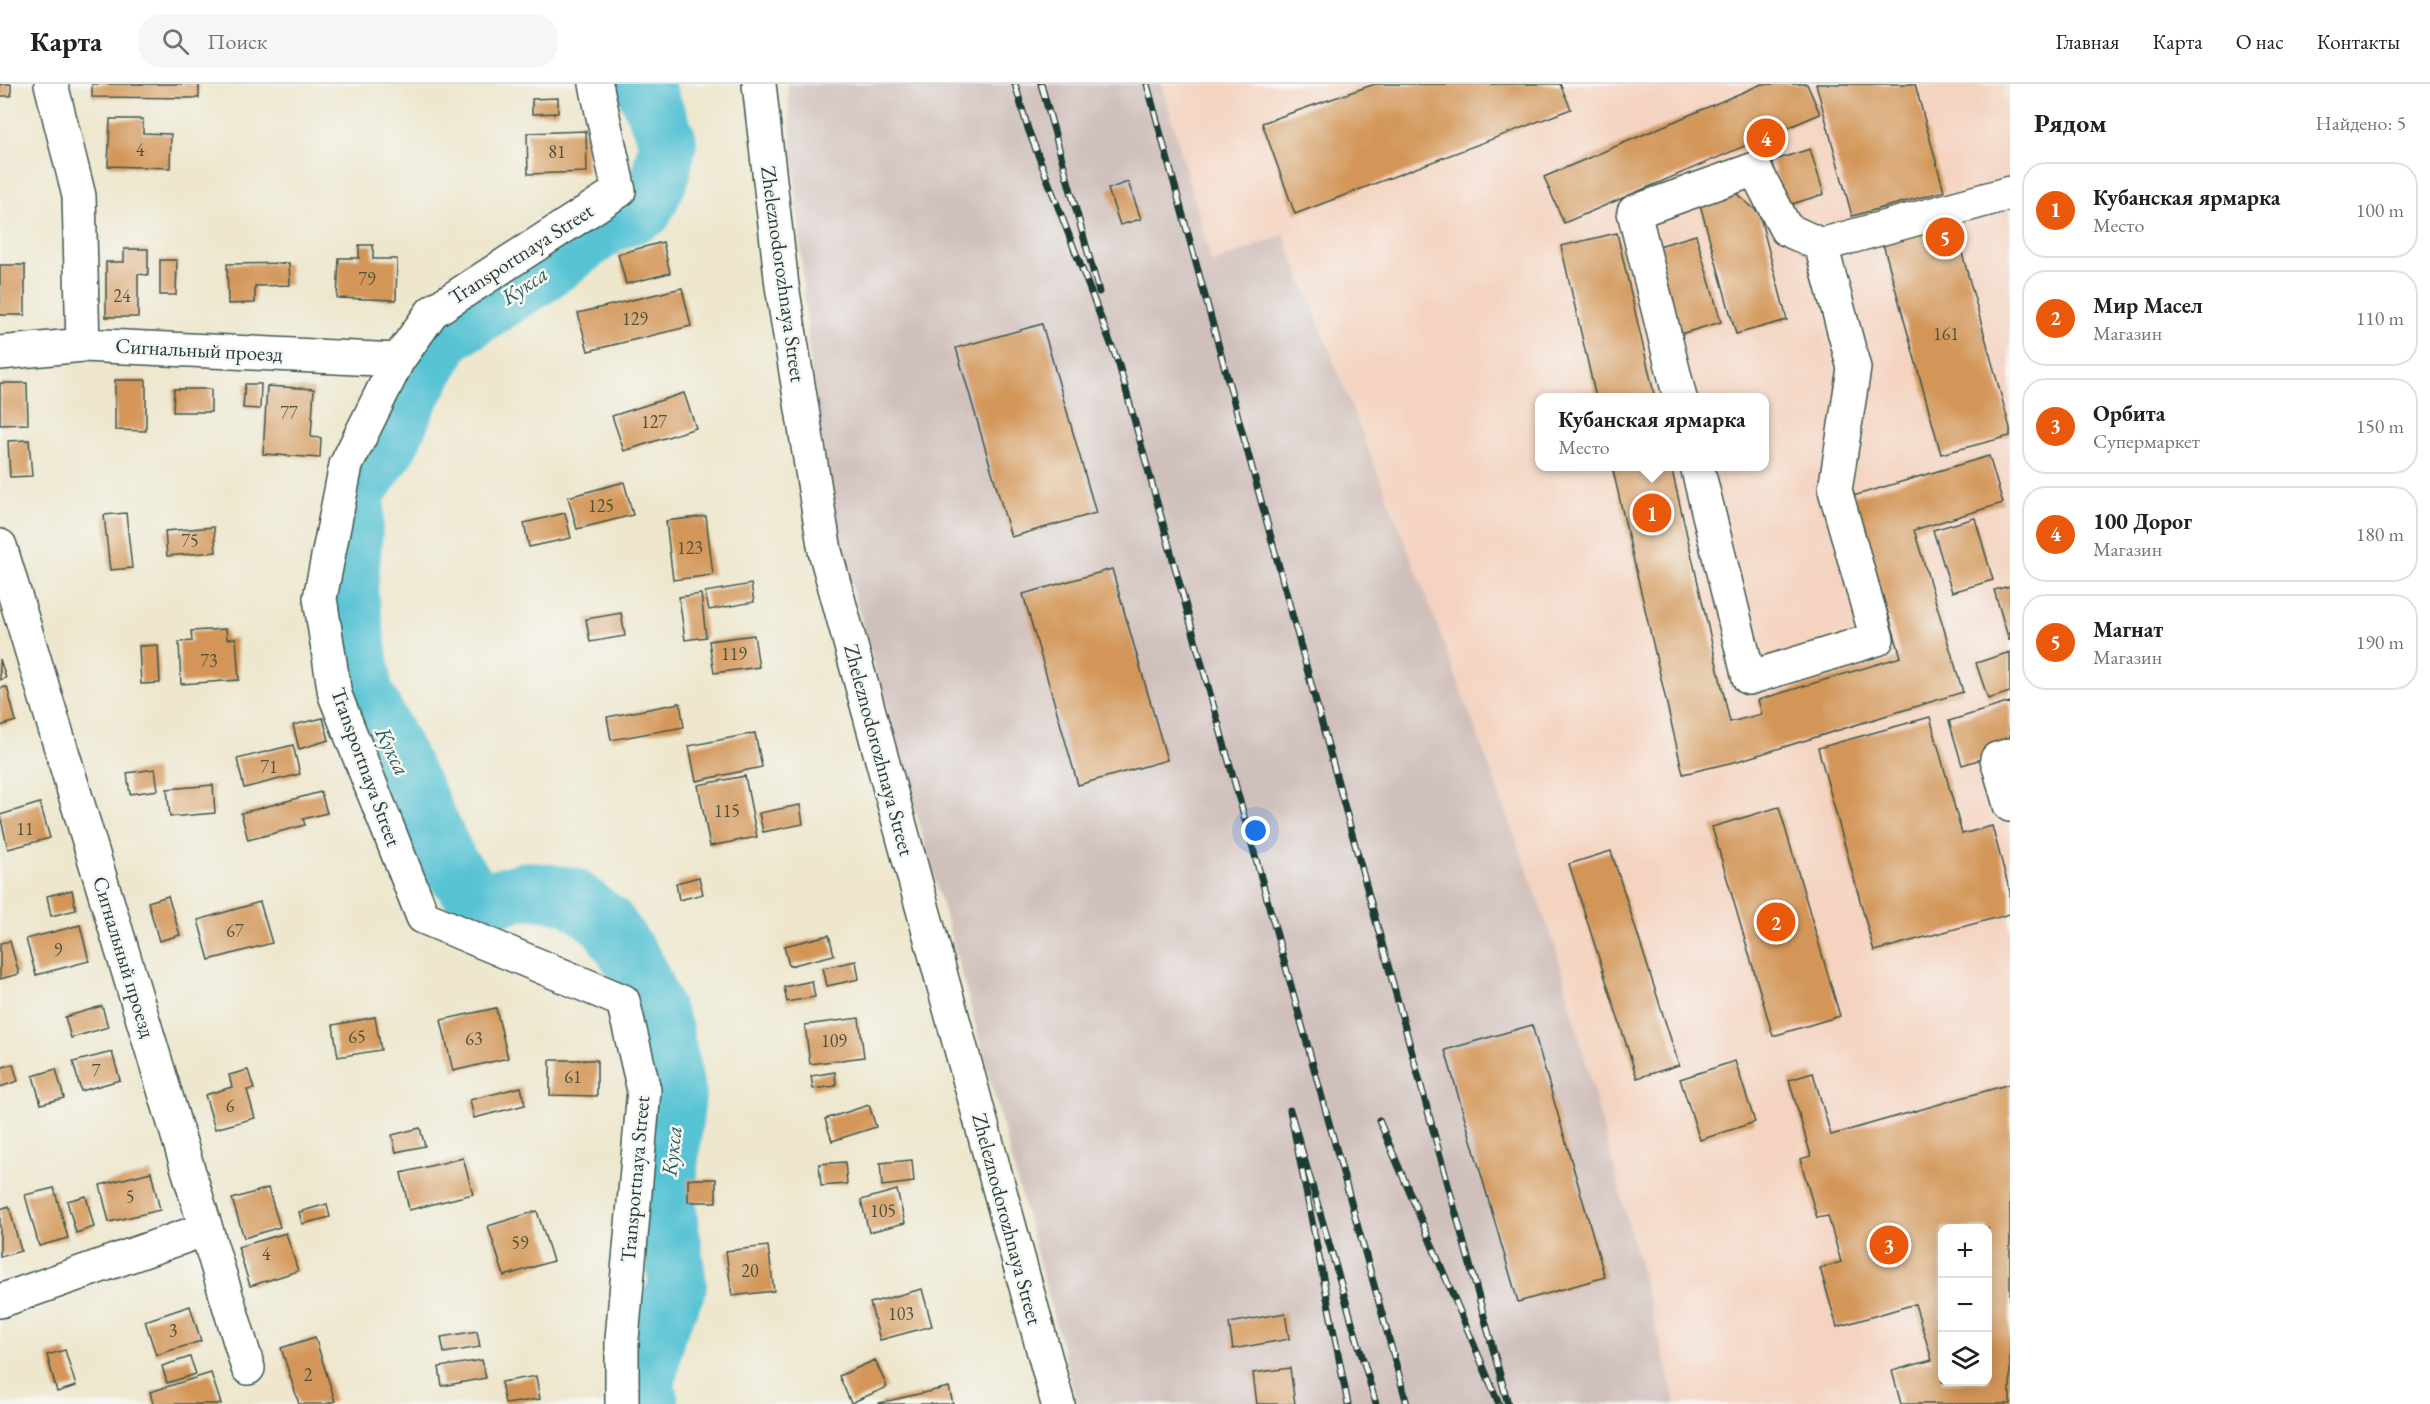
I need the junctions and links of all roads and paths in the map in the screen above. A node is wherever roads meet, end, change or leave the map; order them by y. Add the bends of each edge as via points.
1 (51, 84) edge
2 (596, 84) edge
3 (759, 84) edge
4 (2010, 193) edge
5 (1821, 245) junction
6 (83, 345) junction
7 (0, 353) edge
8 (398, 360) junction
9 (1679, 393) edge
10 (1698, 471) edge
11 (0, 546) edge
12 (2010, 755) edge
13 (2010, 805) edge
14 (206, 1229) junction
15 (0, 1301) edge
16 (248, 1368) dead end
17 (622, 1404) edge
18 (1058, 1404) edge

1 - 6 street via 79,196
2 - 8 street, Transportnaya Street via 620,191 432,312
3 - 18 street, Zheleznodorozhnaya Street via 782,286 825,551
4 - 5 street
5 - 9 street via 1786,229 1755,169 1634,212
5 - 10 street via 1854,368 1835,490 1877,639 1749,678
6 - 7 street, Сигнальный проезд
6 - 8 street, Сигнальный проезд
8 - 17 street, Transportnaya Street via 346,465 320,598 335,694 423,917 623,1001 644,1090 622,1339
11 - 14 street, Сигнальный проезд
12 - 13 street via 1997,759
14 - 15 street
14 - 16 street, Сигнальный проезд

